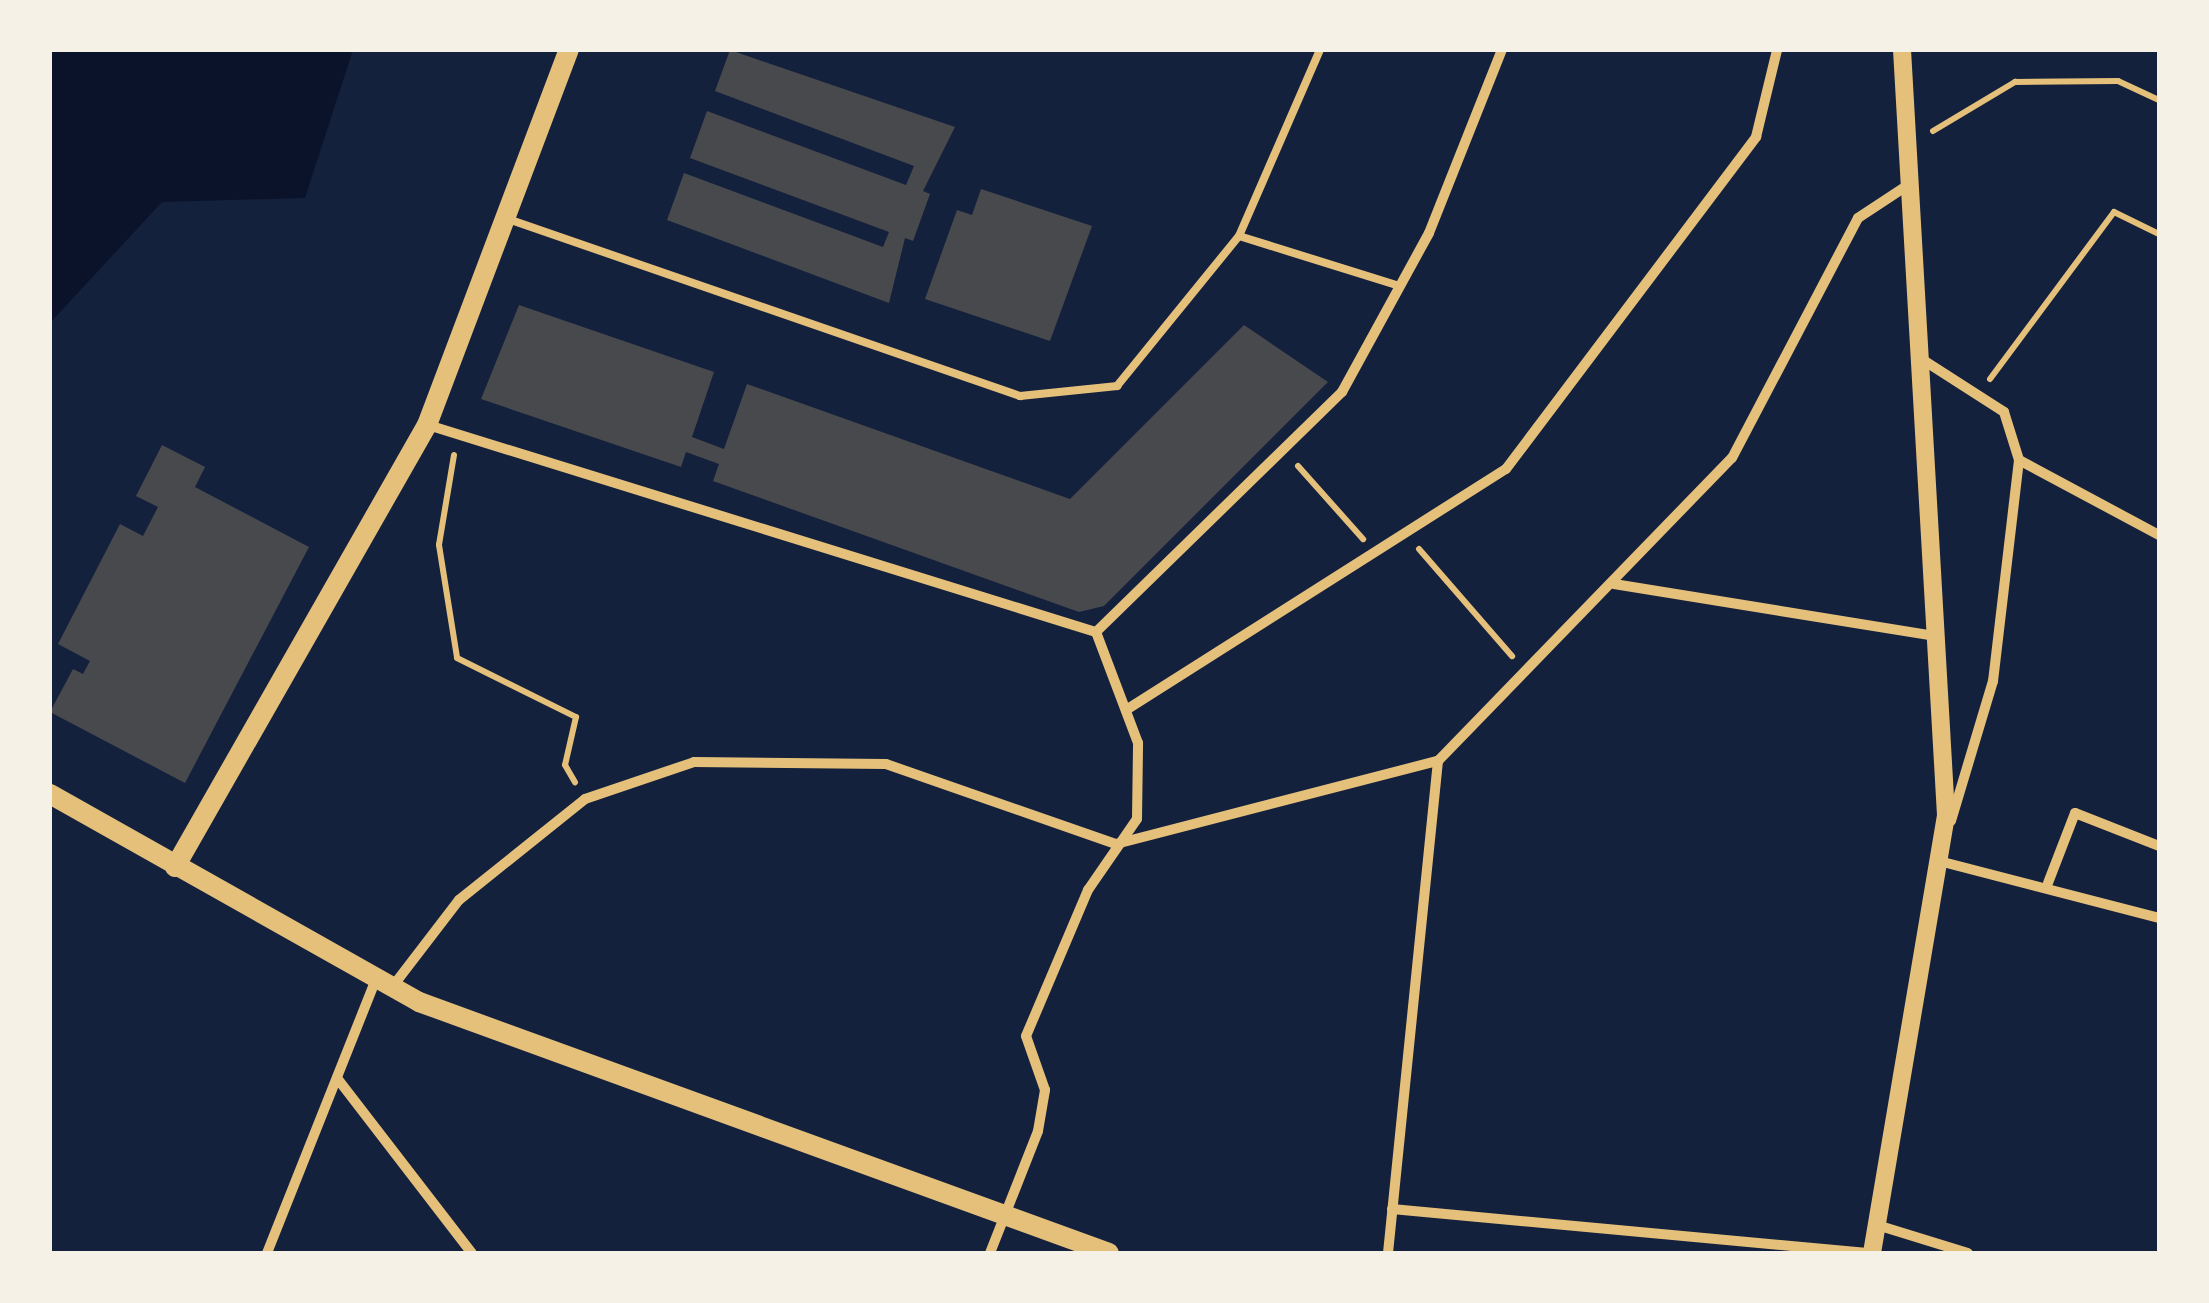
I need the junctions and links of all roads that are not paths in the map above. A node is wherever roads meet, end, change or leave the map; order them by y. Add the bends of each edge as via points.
1 (570, 50) edge
2 (1320, 50) edge
3 (1502, 50) edge
4 (1777, 50) edge
5 (1902, 50) edge
6 (1908, 186) junction
7 (505, 218) junction
8 (1239, 236) junction
9 (1400, 286) junction
10 (1918, 357) junction
11 (427, 424) junction
12 (2019, 460) junction
13 (2159, 535) edge
14 (1614, 584) junction
15 (1096, 632) junction
16 (1936, 636) junction
17 (1126, 710) junction
18 (1438, 761) junction
19 (50, 794) edge
20 (1116, 844) junction
21 (2159, 846) edge
22 (1938, 862) junction
23 (175, 866) junction
24 (2048, 884) junction
25 (2159, 918) edge
26 (384, 982) junction
27 (337, 1078) junction
28 (1392, 1209) junction
29 (1010, 1217) junction
30 (1877, 1225) junction
31 (267, 1253) edge
32 (472, 1253) edge
33 (990, 1253) edge
34 (1109, 1253) edge
35 (1388, 1253) edge
36 (1871, 1253) edge
37 (1968, 1253) edge

1 - 7 main road
2 - 8 lane
3 - 9 street
4 - 17 street via 1756,137 1524,448 1488,485
5 - 6 street
6 - 10 street
6 - 14 street via 1858,218 1732,458
7 - 8 lane via 1020,396 1117,386
7 - 11 main road
8 - 9 lane
9 - 15 street via 1342,392
10 - 12 street via 2004,412
10 - 16 street
11 - 15 street
11 - 23 main road
12 - 13 street
12 - 22 street via 1993,682
14 - 16 street
14 - 18 street
15 - 17 street
16 - 22 street via 1946,815
17 - 20 street via 1138,743 1137,819
18 - 20 street
18 - 28 street
19 - 23 main road
20 - 26 street via 886,764 694,762 586,799 459,900
20 - 29 street via 1026,1036 1044,1090
21 - 24 street via 2076,814
22 - 24 street
22 - 30 street
23 - 26 main road
24 - 25 street
26 - 27 street
26 - 29 main road
27 - 31 street
27 - 32 street
28 - 35 street
28 - 36 street
29 - 33 street
29 - 34 main road
30 - 36 street
30 - 37 street

